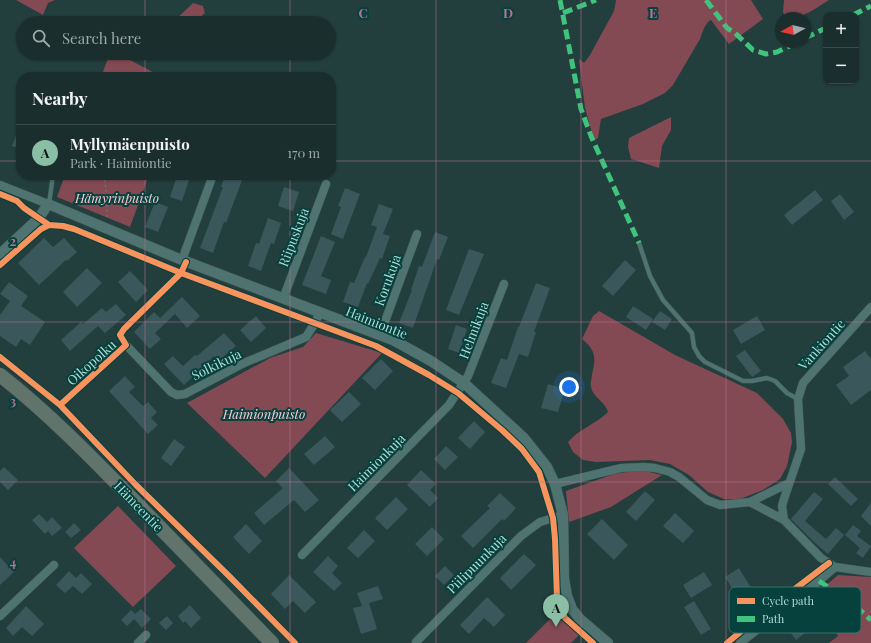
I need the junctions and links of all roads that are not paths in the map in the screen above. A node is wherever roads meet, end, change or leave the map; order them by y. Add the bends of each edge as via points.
1 (52, 180) edge
2 (210, 180) edge
3 (326, 184) dead end
4 (0, 185) edge
5 (48, 204) junction
6 (417, 234) dead end
7 (639, 243) dead end
8 (0, 254) edge
9 (182, 260) junction
10 (504, 284) dead end
11 (283, 299) junction
12 (871, 307) edge
13 (320, 312) junction
14 (380, 335) junction
15 (126, 345) dead end
16 (0, 376) edge
17 (464, 383) junction
18 (798, 399) junction
19 (788, 483) junction
20 (555, 484) junction
21 (750, 502) junction
22 (562, 515) junction
23 (784, 520) junction
24 (302, 554) dead end
25 (54, 565) dead end
26 (835, 567) junction
27 (871, 572) edge
28 (811, 587) edge
29 (0, 616) edge
30 (753, 633) edge
31 (146, 635) dead end
32 (416, 642) dead end
33 (138, 643) edge
34 (272, 643) edge
35 (608, 643) edge
36 (740, 643) edge

1 - 5 lane
2 - 9 street
3 - 11 street, Riipuskuja
4 - 5 street
5 - 8 street via 39,218
5 - 9 street, Haimiontie
6 - 14 street, Korukuja
7 - 18 lane via 650,276 663,300 692,333 694,347 705,362 743,380 766,378 775,381 787,393
9 - 11 street, Haimiontie
10 - 17 street, Helmikuja
11 - 13 street, Haimiontie
12 - 18 street, Vankiontie via 803,383
13 - 14 street, Haimiontie
13 - 15 street, Solkikuja via 306,337 244,363 185,394 177,395 172,392
14 - 17 street, Haimiontie via 431,361
16 - 34 highway, Hämeentie via 58,424
17 - 20 street, Haimiontie via 524,438 547,467
17 - 24 street, Haimionkuja via 449,405
18 - 19 street, Vankiontie via 801,449
19 - 21 street
19 - 23 street, Vankiontie via 782,506
20 - 21 street via 621,468 655,468 670,472 707,500 720,505
20 - 22 street, Haimiontie
21 - 23 street
22 - 32 street, Piilipuunkuja via 540,522 520,536
22 - 35 street, Haimiontie via 567,596 572,609 580,619
23 - 26 street via 821,558
25 - 29 street
26 - 27 street
26 - 28 street
30 - 36 street
31 - 33 street

